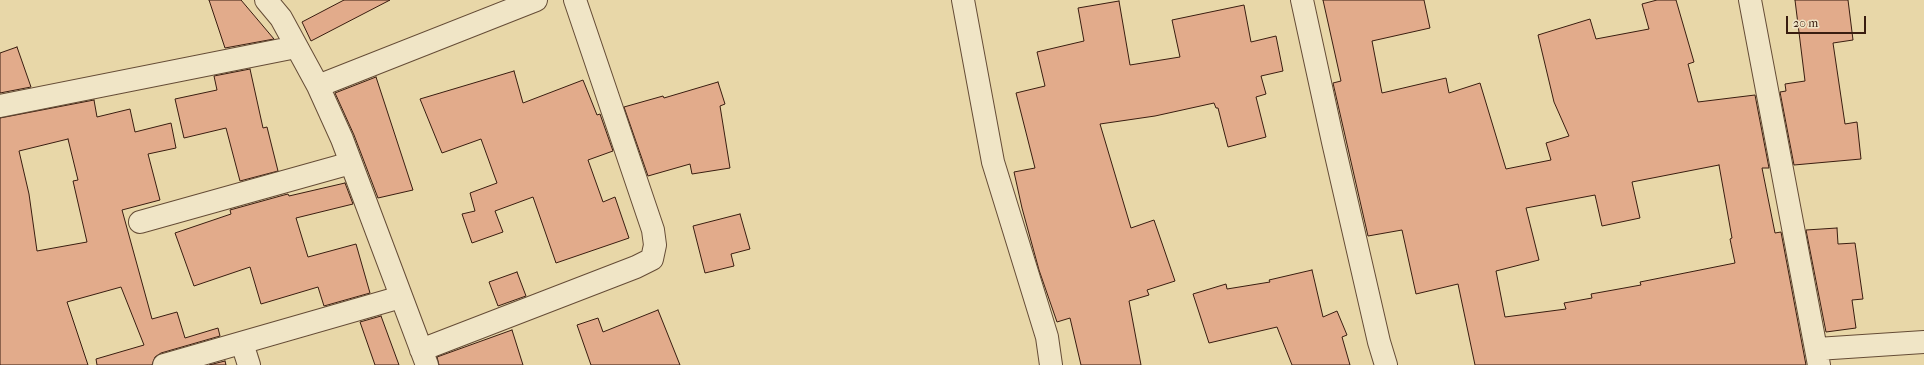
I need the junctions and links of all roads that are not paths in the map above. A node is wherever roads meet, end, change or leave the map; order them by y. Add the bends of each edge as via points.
1 (266, 0) edge
2 (536, 0) edge
3 (576, 0) edge
4 (964, 0) edge
5 (1302, 0) edge
6 (1750, 0) edge
7 (296, 47) junction
8 (318, 86) junction
9 (0, 106) edge
10 (351, 163) junction
11 (140, 222) dead end
12 (401, 297) junction
13 (242, 342) junction
14 (1924, 342) edge
15 (1818, 357) edge
16 (424, 358) edge
17 (164, 365) edge
18 (249, 365) edge
19 (1051, 365) edge
20 (1386, 365) edge

1 - 7 street via 281,18
2 - 8 street
3 - 16 street via 653,230 655,245 652,259
4 - 19 street via 993,162 1047,337
5 - 20 street
6 - 15 street
7 - 8 street
7 - 9 street
8 - 10 street
10 - 11 street
10 - 12 street
12 - 13 street
12 - 16 street
13 - 17 street
13 - 18 street
14 - 15 street

